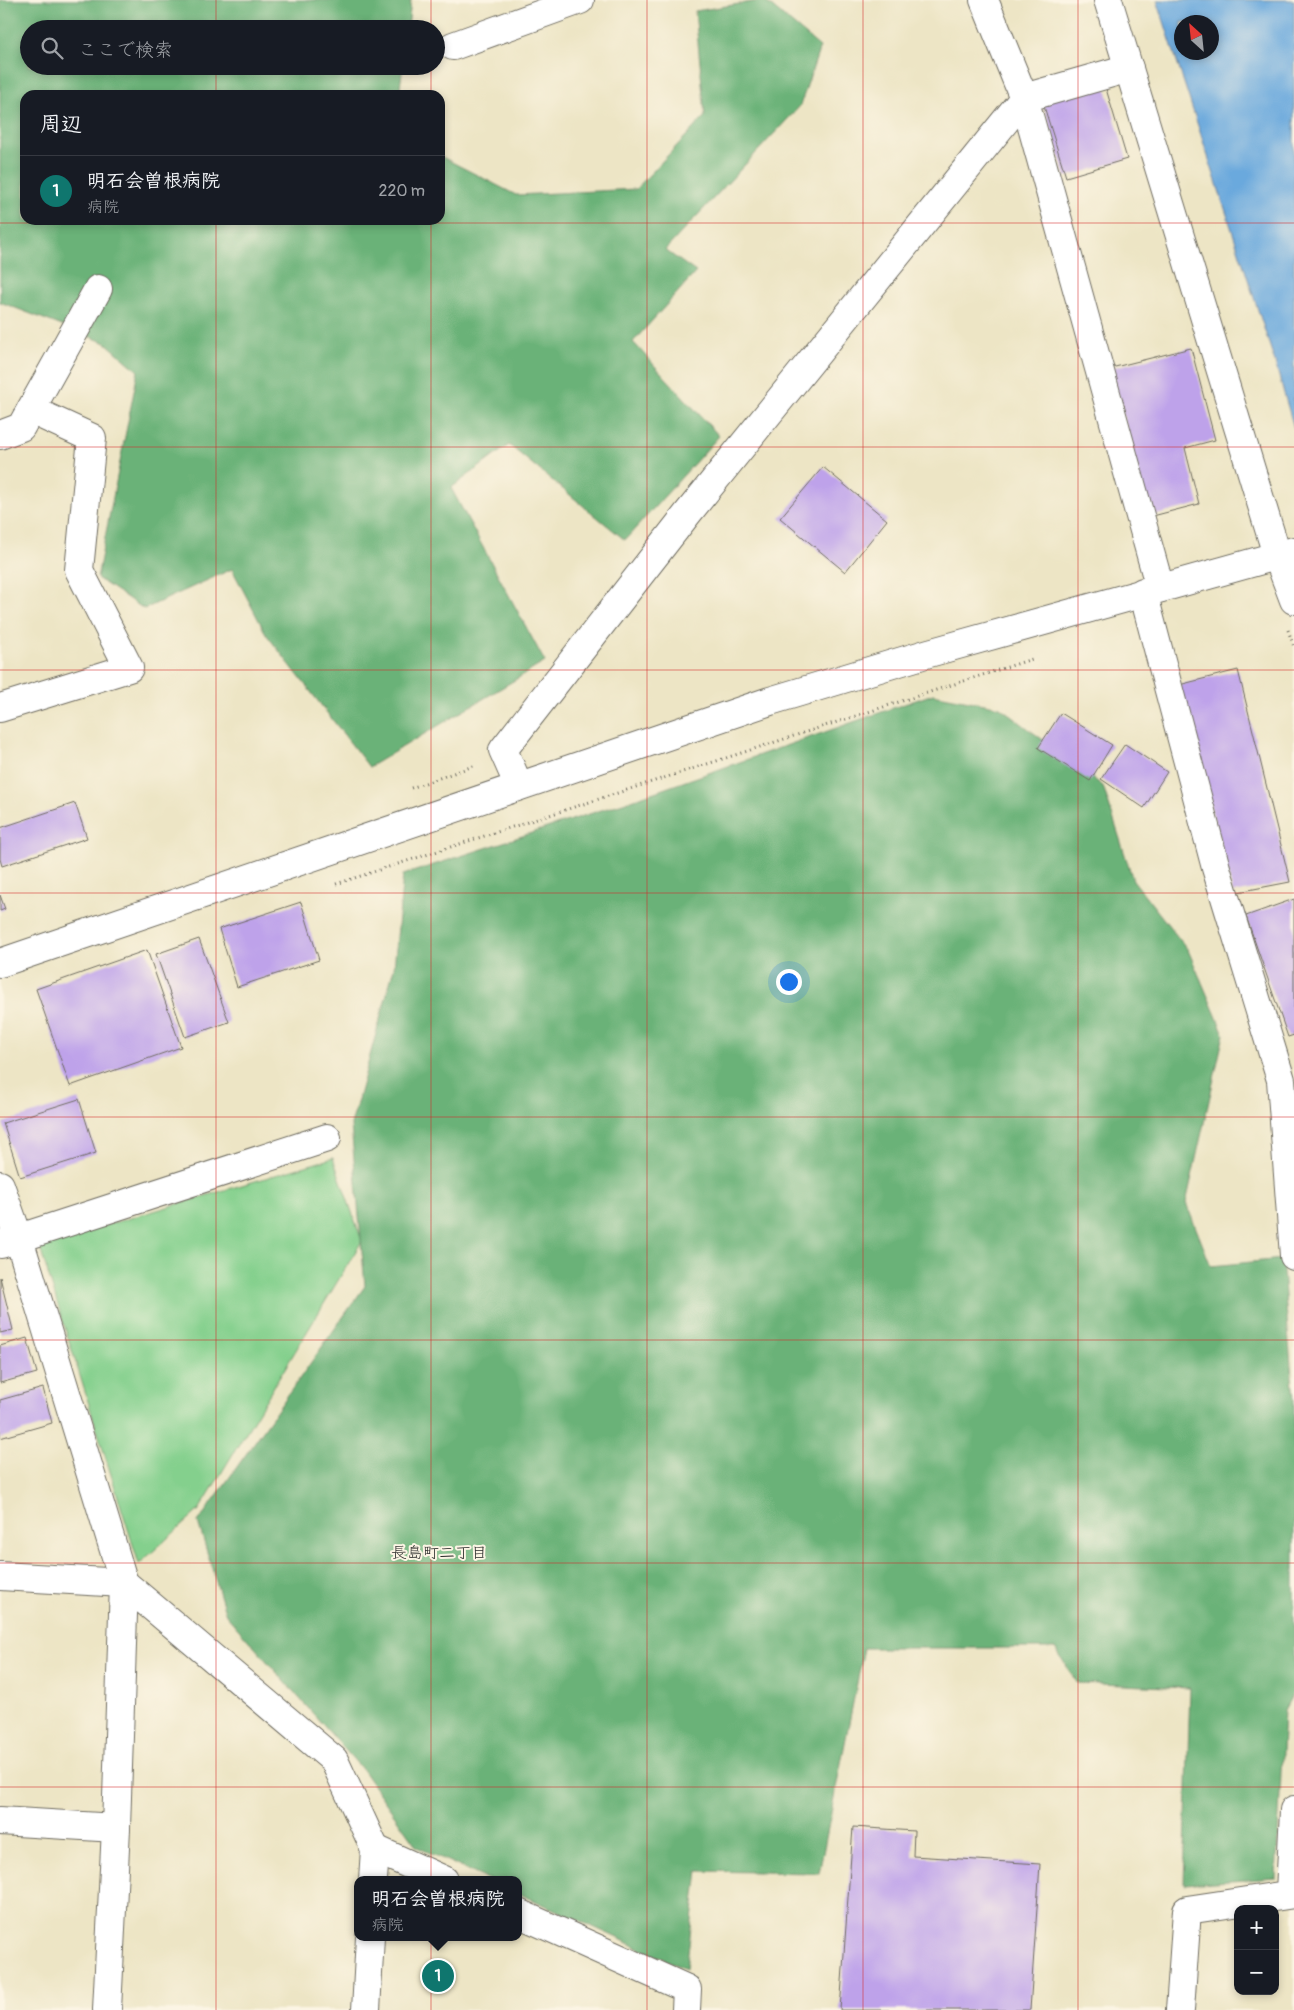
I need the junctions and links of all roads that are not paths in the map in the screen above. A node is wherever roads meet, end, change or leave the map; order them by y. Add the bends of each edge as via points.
1 (580, 0) edge
2 (984, 0) edge
3 (1108, 0) edge
4 (453, 46) dead end
5 (1129, 68) junction
6 (1024, 98) junction
7 (98, 289) dead end
8 (31, 410) junction
9 (0, 435) edge
10 (1285, 553) edge
11 (1152, 590) junction
12 (1294, 600) edge
13 (0, 708) edge
14 (519, 786) junction
15 (0, 963) edge
16 (1287, 1078) edge
17 (327, 1138) dead end
18 (0, 1185) edge
19 (9, 1242) edge
20 (1294, 1256) edge
21 (0, 1576) edge
22 (124, 1583) junction
23 (1294, 1810) edge
24 (0, 1821) edge
25 (116, 1828) junction
26 (374, 1849) junction
27 (373, 1876) edge
28 (435, 1876) edge
29 (1292, 1894) edge
30 (522, 1915) edge
31 (370, 1941) edge
32 (107, 2010) edge
33 (366, 2010) edge
34 (686, 2010) edge
35 (1180, 2010) edge

1 - 4 street
2 - 6 street
3 - 5 street
5 - 6 street
5 - 10 street
6 - 11 street
6 - 14 street via 688,513 503,750
7 - 8 street
8 - 9 street via 21,427
8 - 13 street via 92,438 79,570 129,668
10 - 11 street
10 - 12 street
11 - 14 street via 770,701
11 - 16 street via 1216,868
14 - 15 street
16 - 20 street
17 - 19 street
18 - 19 street
19 - 22 street
21 - 22 street
22 - 25 street
22 - 26 street via 334,1760
23 - 29 street
24 - 25 street
25 - 32 street
26 - 27 street
26 - 28 street
29 - 35 street via 1188,1910
30 - 34 street via 687,1989
31 - 33 street

